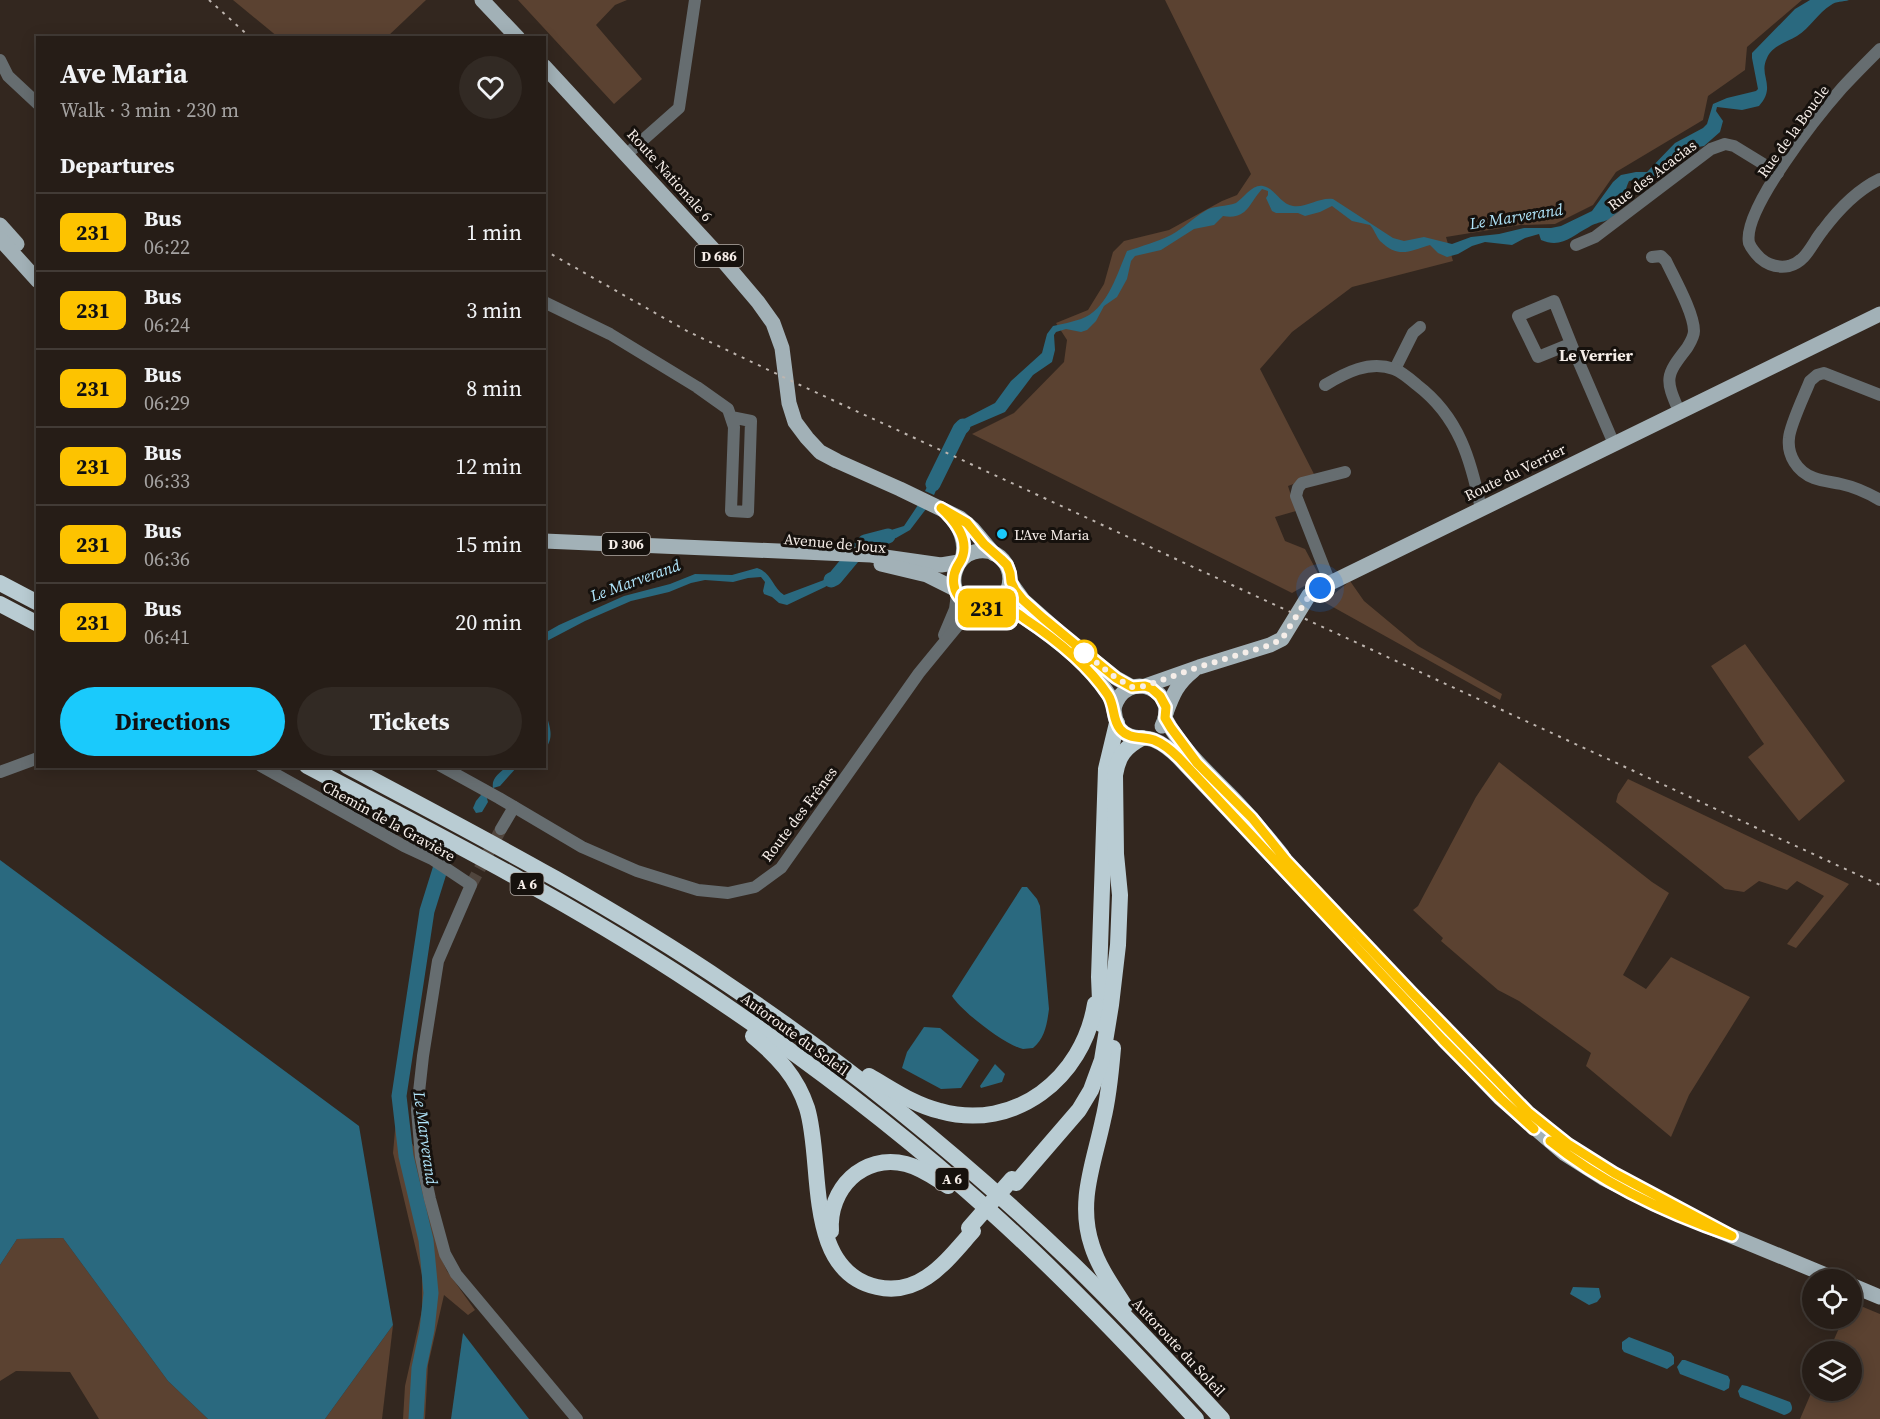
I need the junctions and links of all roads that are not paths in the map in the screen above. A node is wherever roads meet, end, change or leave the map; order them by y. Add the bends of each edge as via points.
1 (483, 0) edge
2 (695, 0) edge
3 (516, 36) edge
4 (1880, 49) edge
5 (0, 60) edge
6 (546, 68) edge
7 (36, 102) edge
8 (627, 154) junction
9 (1778, 173) junction
10 (1880, 178) edge
11 (0, 225) edge
12 (0, 239) edge
13 (1575, 244) dead end
14 (1652, 257) dead end
15 (36, 264) edge
16 (36, 279) edge
17 (546, 303) edge
18 (1880, 314) edge
19 (1880, 320) edge
20 (1862, 322) junction
21 (1420, 327) dead end
22 (1574, 351) junction
23 (1395, 369) junction
24 (1324, 386) dead end
25 (1880, 395) edge
26 (1679, 411) junction
27 (731, 417) junction
28 (1614, 444) junction
29 (1345, 472) dead end
30 (1880, 500) edge
31 (939, 508) junction
32 (1482, 509) junction
33 (546, 541) edge
34 (994, 554) junction
35 (866, 558) junction
36 (961, 561) junction
37 (1011, 582) junction
38 (0, 583) edge
39 (1330, 583) junction
40 (956, 591) junction
41 (36, 602) edge
42 (0, 604) edge
43 (986, 607) junction
44 (36, 623) edge
45 (937, 650) junction
46 (1199, 667) junction
47 (1138, 687) junction
48 (1115, 716) junction
49 (1166, 716) junction
50 (1143, 738) junction
51 (36, 759) edge
52 (265, 768) edge
53 (311, 768) edge
54 (351, 768) edge
55 (445, 768) edge
56 (0, 772) edge
57 (514, 807) junction
58 (501, 829) tunnel mouth
59 (678, 974) junction
60 (1099, 977) junction
61 (1112, 1005) junction
62 (797, 1033) junction
63 (1499, 1093) junction
64 (1014, 1181) junction
65 (992, 1214) junction
66 (971, 1229) junction
67 (1812, 1269) edge
68 (1862, 1290) edge
69 (1880, 1297) edge
70 (1142, 1334) junction
71 (577, 1419) edge
72 (1196, 1419) edge
73 (1222, 1419) edge

1 - 3 main road
2 - 8 street via 679,108
4 - 9 street, Rue de la Boucle via 1841,89
5 - 7 street via 8,76
6 - 8 main road, Route Nationale 6 / D 686
8 - 31 main road, Route Nationale 6 / D 686 via 773,323 782,348 789,403 795,422 807,438 820,452
9 - 10 street, Rue de la Boucle via 1752,219 1749,243 1756,255 1777,267 1800,261 1847,202
9 - 13 street, Rue des Acacias via 1725,144 1683,169 1595,237
11 - 15 main road
12 - 16 main road
14 - 26 street via 1661,256 1666,261 1694,321 1690,344 1668,378
17 - 27 street via 610,334 678,375 728,409
18 - 20 main road, Route du Verrier
19 - 20 main road, Route du Verrier
20 - 26 main road, Route du Verrier
21 - 23 street
22 - 22 street via 1554,301 1518,316 1538,357 1565,346
22 - 28 street
23 - 24 street via 1359,368
23 - 32 street via 1447,412 1473,471
25 - 30 street via 1824,373 1817,375 1810,381 1789,436 1794,463 1802,472
26 - 28 main road, Route du Verrier
27 - 27 street via 731,511 748,512 751,421
28 - 32 main road, Route du Verrier
29 - 39 street via 1302,483 1296,496
31 - 34 main road, Route Nationale 6 / D 686 via 967,523
31 - 36 main road, Route Nationale 6 via 951,517 961,534
32 - 39 main road, Route du Verrier
33 - 35 main road, Avenue de Joux / D 306 via 708,548 761,556
34 - 36 main road via 974,552
34 - 37 main road via 1007,565
35 - 36 main road, Avenue de Joux / D 306 via 941,565
35 - 40 main road, Avenue de Joux / D 306 via 912,570
36 - 40 main road via 953,580
37 - 43 main road via 1005,597
37 - 47 main road via 1043,618 1116,678
38 - 41 highway
39 - 46 main road, Route du Verrier via 1309,596 1282,639
40 - 43 main road via 966,604
40 - 45 street, Route des Frênes via 955,609
42 - 44 highway
43 - 45 street, Route des Frênes via 960,623
43 - 48 main road via 1014,612 1061,645 1094,676 1110,698
45 - 57 street, Route des Frênes via 781,868 755,886 728,893 699,890 637,871 582,848
46 - 47 main road, Route du Verrier
46 - 49 main road, Route du Verrier via 1176,688
47 - 48 main road via 1120,695
47 - 49 main road via 1156,691 1164,701
48 - 50 main road via 1124,733
48 - 60 highway via 1106,770
49 - 50 main road via 1156,733
49 - 63 main road via 1197,763 1252,818
50 - 61 highway via 1122,752 1115,775 1120,895
50 - 63 main road via 1168,747
51 - 56 street
52 - 71 street, Chemin de la Gravière via 432,859 471,885 438,961 417,1110 421,1157 445,1254 456,1274
53 - 59 highway, Autoroute du Soleil / A 6 via 536,888
54 - 62 highway, Autoroute du Soleil / A 6 via 609,909 698,964
55 - 57 street, Route des Frênes
57 - 58 street
59 - 65 highway, Autoroute du Soleil / A 6 via 812,1066
59 - 66 highway via 766,1047 796,1082 810,1117 826,1236 846,1272 876,1287 910,1286 932,1276
60 - 62 highway via 1090,1026 1068,1068 1028,1101 985,1114 951,1114 919,1104
60 - 64 highway via 1101,1018 1097,1059 1090,1080 1079,1100
61 - 64 highway via 1102,1060 1091,1090 1070,1121
61 - 70 highway via 1110,1083 1088,1184 1086,1215 1097,1259
62 - 70 highway, Autoroute du Soleil / A 6 via 865,1083 979,1178
63 - 67 main road via 1622,1178 1732,1236
64 - 66 highway, bridge
65 - 66 highway via 920,1169 887,1162 864,1168 849,1180 837,1196 831,1220 832,1236 842,1258 857,1273 885,1283 906,1281 926,1272
65 - 72 highway, Autoroute du Soleil / A 6 via 1099,1316
68 - 69 main road
70 - 73 highway, Autoroute du Soleil / A 6

